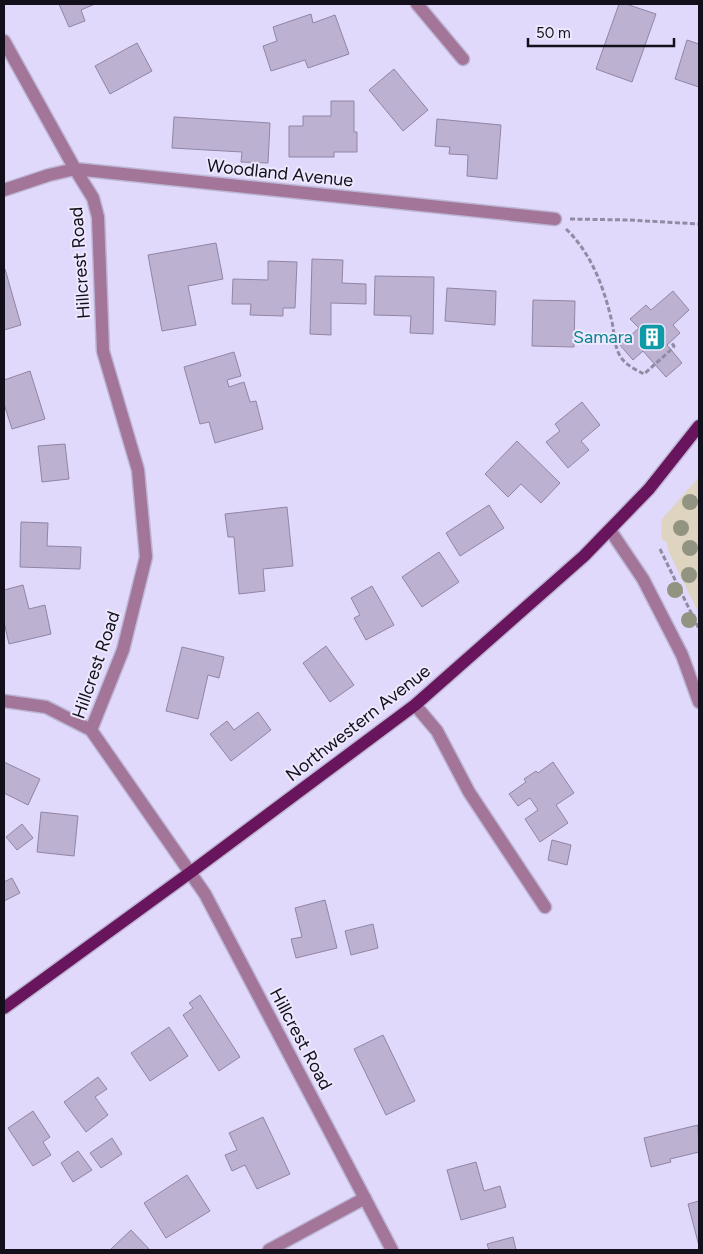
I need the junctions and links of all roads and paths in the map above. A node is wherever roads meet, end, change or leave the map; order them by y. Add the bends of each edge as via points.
1 (416, 4) edge
2 (4, 41) edge
3 (463, 59) dead end
4 (74, 169) junction
5 (4, 190) edge
6 (555, 219) junction
7 (699, 224) edge
8 (671, 342) dead end
9 (699, 426) edge
10 (610, 530) junction
11 (660, 549) dead end
12 (699, 629) edge
13 (4, 701) edge
14 (699, 702) edge
15 (415, 705) junction
16 (91, 730) junction
17 (191, 872) junction
18 (545, 907) dead end
19 (4, 1008) edge
20 (365, 1198) junction
21 (269, 1250) edge
22 (392, 1250) edge

1 - 3 street
2 - 4 street, Hillcrest Road
4 - 5 street, Woodland Avenue
4 - 6 street, Woodland Avenue
4 - 16 street, Hillcrest Road via 93,198 98,216 103,351 138,470 146,557 123,650
6 - 7 path
6 - 8 path via 574,237 602,284 616,348 624,362 644,374 673,348
9 - 10 main road, Northwestern Avenue via 649,489
10 - 14 street via 643,578 682,655
10 - 15 main road, Northwestern Avenue via 566,574
11 - 12 path
13 - 16 street via 46,707
15 - 17 main road, Northwestern Avenue
15 - 18 street via 437,731 469,792
16 - 17 street, Hillcrest Road
17 - 19 main road, Northwestern Avenue
17 - 20 street, Hillcrest Road
20 - 21 street
20 - 22 street, Hillcrest Road

